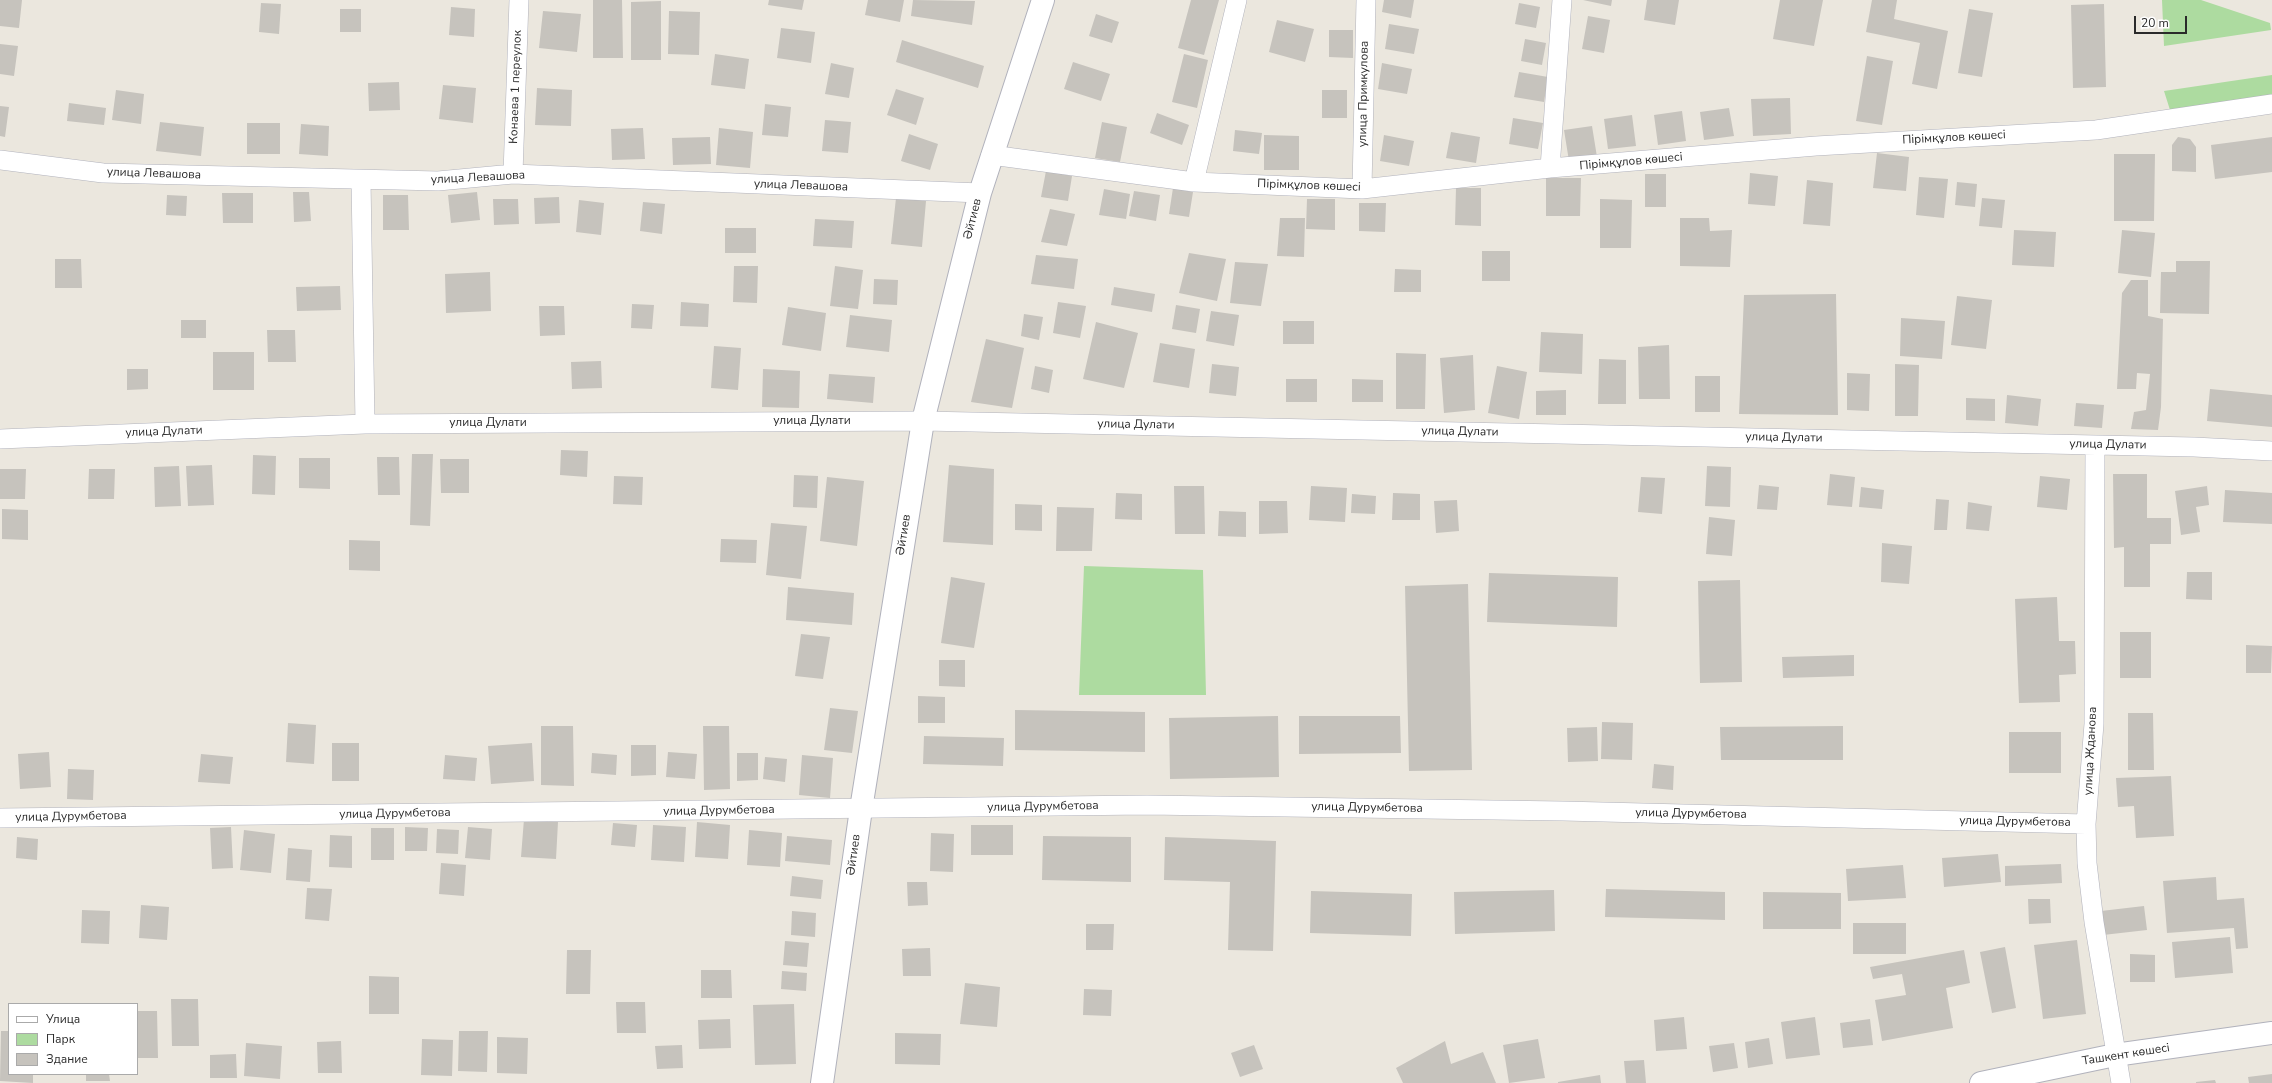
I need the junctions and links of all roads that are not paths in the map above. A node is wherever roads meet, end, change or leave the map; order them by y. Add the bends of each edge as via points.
1 (519, 0) edge
2 (1042, 0) edge
3 (1237, 0) edge
4 (1366, 0) edge
5 (1562, 0) edge
6 (2272, 104) edge
7 (991, 155) junction
8 (0, 160) edge
9 (1550, 168) junction
10 (514, 174) junction
11 (361, 180) junction
12 (1194, 182) junction
13 (1362, 189) junction
14 (980, 193) junction
15 (923, 421) junction
16 (365, 424) junction
17 (0, 439) edge
18 (2095, 445) junction
19 (2272, 451) edge
20 (861, 809) junction
21 (0, 818) edge
22 (2086, 824) junction
23 (2272, 1033) edge
24 (2115, 1055) junction
25 (822, 1083) edge
26 (1981, 1083) edge
27 (2121, 1083) edge

1 - 10 street, Конаева 1 переулок
2 - 7 street, Әйтиев
3 - 12 street
4 - 13 street, улица Примкулова
5 - 9 street
6 - 9 street, Пірімқұлов көшесі via 2096,130 1816,146
7 - 12 street, Пірімқұлов көшесі
7 - 14 street, Әйтиев
8 - 11 street, улица Левашова via 103,173
9 - 13 street, Пірімқұлов көшесі
10 - 11 street, улица Левашова via 438,182
10 - 14 street, улица Левашова
11 - 16 street
12 - 13 street, Пірімқұлов көшесі
14 - 15 street, Әйтиев
15 - 16 street, улица Дулати
15 - 18 street, улица Дулати
15 - 20 street, Әйтиев
16 - 17 street, улица Дулати
18 - 19 street, улица Дулати
18 - 22 street, улица Жданова via 2094,724
20 - 21 street, улица Дурумбетова
20 - 22 street, улица Дурумбетова via 1147,805 1562,811
20 - 25 street, Әйтиев
22 - 24 street, улица Жданова via 2087,863 2094,922
23 - 24 street, Ташкент көшесі
24 - 26 street, Ташкент көшесі
24 - 27 street, улица Жданова

